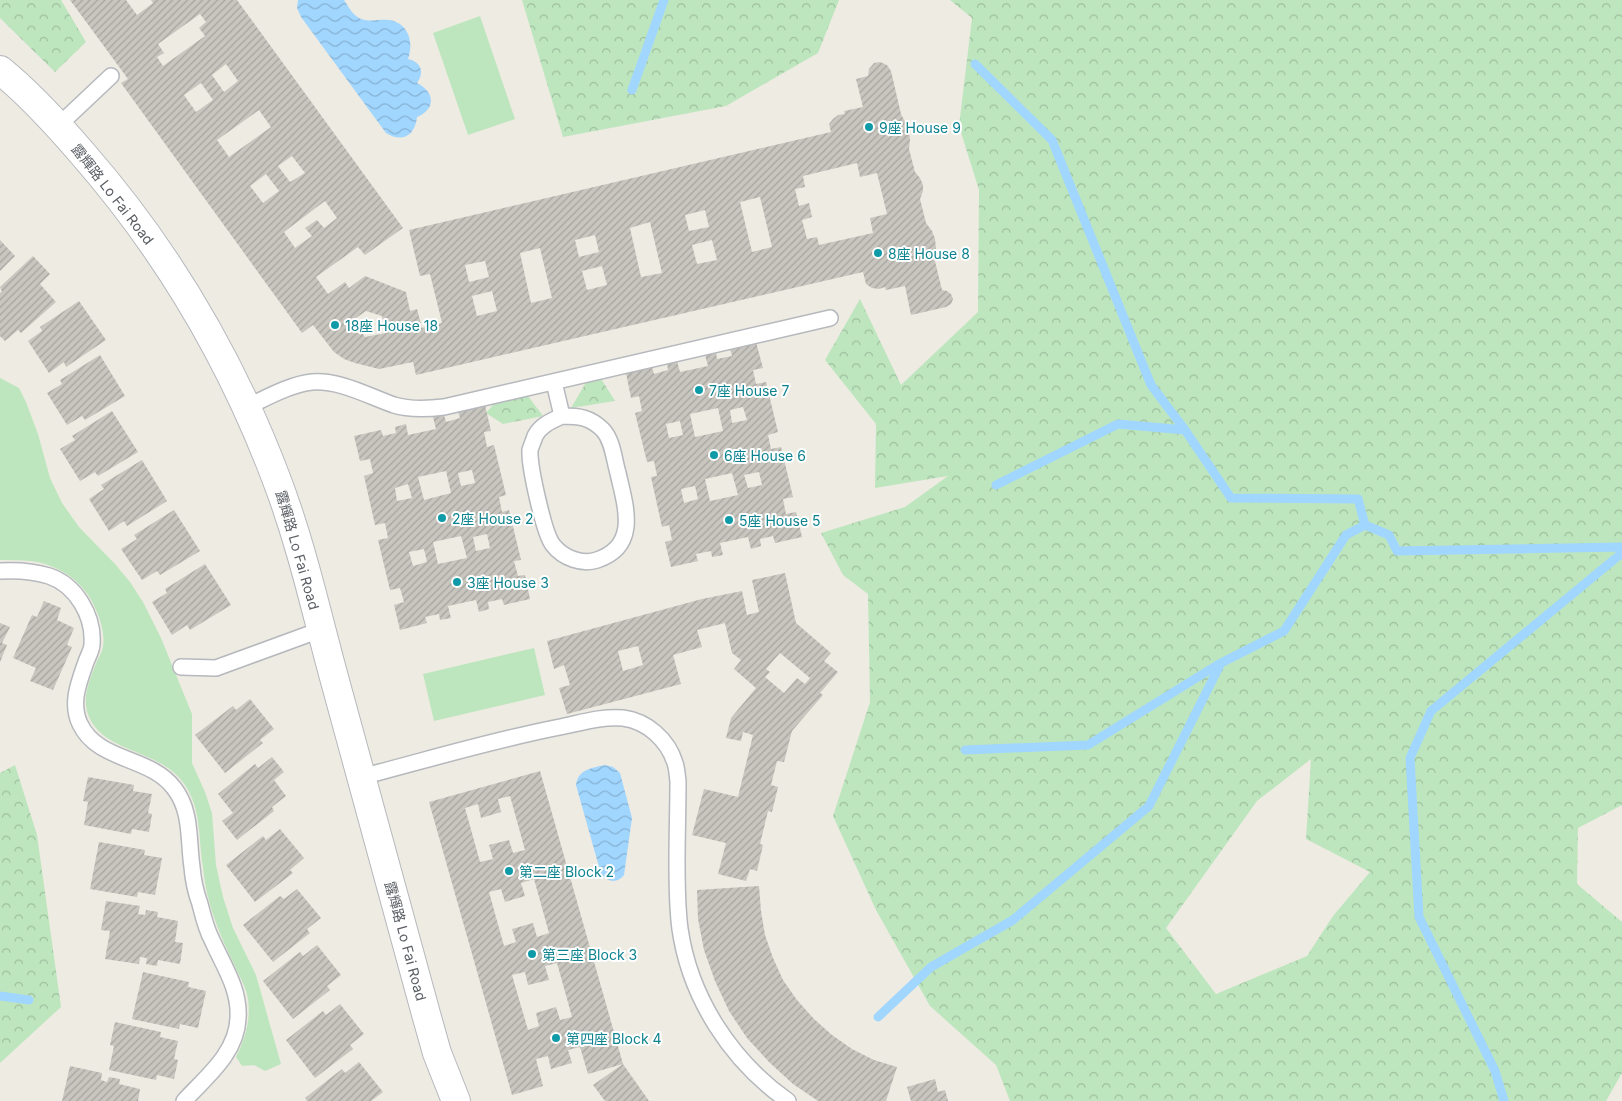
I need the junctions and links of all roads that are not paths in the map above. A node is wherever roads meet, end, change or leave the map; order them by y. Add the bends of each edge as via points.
1 (0, 70) edge
2 (110, 76) dead end
3 (58, 126) junction
4 (830, 318) dead end
5 (554, 382) junction
6 (247, 406) junction
7 (562, 416) junction
8 (0, 571) edge
9 (320, 630) junction
10 (181, 667) dead end
11 (361, 777) junction
12 (184, 1101) edge
13 (456, 1101) edge
14 (788, 1101) edge

1 - 3 street, 露輝路 Lo Fai Road
2 - 3 lane
3 - 6 street, 露輝路 Lo Fai Road via 114,190 164,258 208,331
4 - 5 lane
5 - 6 lane via 428,409 395,405 338,385 313,382
5 - 7 lane
6 - 9 street, 露輝路 Lo Fai Road via 277,479 302,554
7 - 7 lane via 578,416 593,421 605,432 612,447 627,512 627,528 622,543 596,561 564,556 553,545 546,530 530,450 536,434 547,422
8 - 12 lane via 30,571 50,576 69,588 83,604 91,624 92,646 78,684 75,703 80,723 90,739 107,751 162,775 183,801 199,903 210,937 233,984 238,1018 235,1036 227,1052
9 - 10 lane via 216,668
9 - 11 street, 露輝路 Lo Fai Road
11 - 13 street, 露輝路 Lo Fai Road via 436,1053
11 - 14 lane via 515,736 606,718 624,718 641,723 656,733 668,747 678,781 677,902 686,957 695,983 706,1009 737,1055 756,1076

